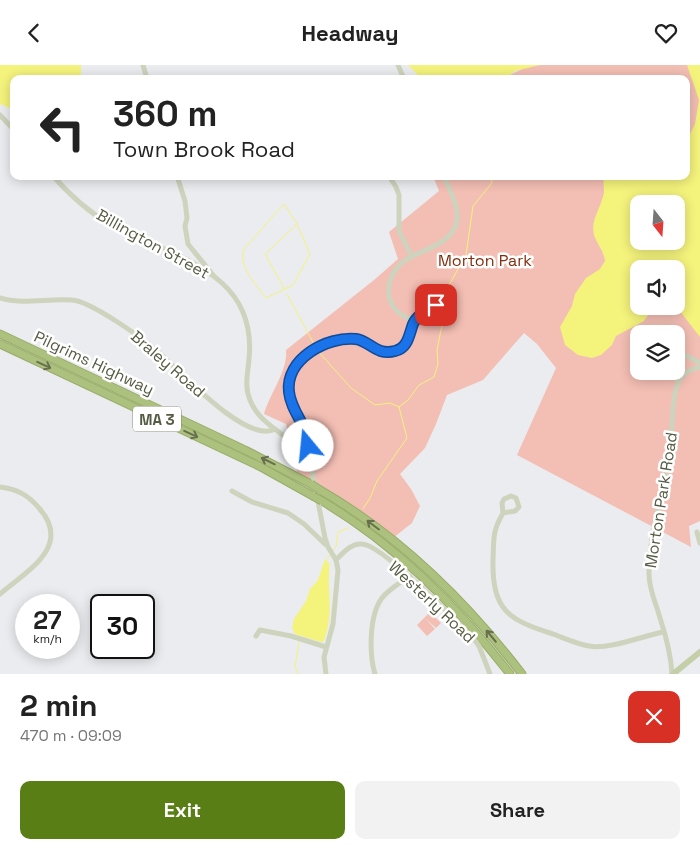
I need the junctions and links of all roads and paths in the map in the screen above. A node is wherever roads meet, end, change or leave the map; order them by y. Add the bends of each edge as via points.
1 (0, 115) edge
2 (10, 126) edge
3 (58, 180) edge
4 (178, 180) edge
5 (392, 180) edge
6 (446, 180) edge
7 (412, 257) junction
8 (214, 277) junction
9 (0, 298) edge
10 (446, 307) dead end
11 (414, 323) junction
12 (0, 334) edge
13 (0, 344) edge
14 (685, 356) edge
15 (700, 365) edge
16 (679, 381) joint
17 (275, 429) junction
18 (311, 465) junction
19 (0, 487) edge
20 (232, 491) dead end
21 (503, 513) dead end
22 (697, 531) dead end
23 (700, 543) edge
24 (328, 548) junction
25 (335, 558) junction
26 (410, 576) junction
27 (0, 594) edge
28 (664, 632) junction
29 (256, 636) dead end
30 (326, 647) junction
31 (700, 652) edge
32 (676, 673) edge
33 (326, 674) edge
34 (374, 674) edge
35 (490, 674) edge
36 (510, 674) edge
37 (522, 674) edge

1 - 2 street
3 - 8 street, Billington Street via 103,220
4 - 8 street via 187,217 188,244
5 - 7 street via 399,195 399,231
6 - 7 street via 457,210 456,225 437,245
7 - 11 street via 397,269 388,290 394,308
8 - 17 street, Billington Street via 234,296 246,320 248,396 255,409
9 - 17 street, Braley Road via 12,301 78,301 120,324 155,349 192,385 239,422 260,431
10 - 11 street via 436,305 429,308
11 - 18 street via 406,343 394,352 375,349 354,339 334,342 316,348 295,368 289,383 291,402 303,427
37 -> 12 highway, Pilgrims Highway / MA 3, bridge via 467,608 425,567 359,515 311,484 246,450
13 -> 36 highway, Pilgrims Highway / MA 3, bridge via 261,467 322,501 365,530 425,579 464,618
14 - 15 street
15 - 16 street
16 - 28 street, Morton Park Road via 649,573
17 - 18 street, Billington Street via 298,446
18 - 24 street, Billington Street
19 - 27 street via 16,489 30,498 48,518 52,533 42,558
20 - 24 street via 288,513
21 - 28 street via 494,531 494,584 501,605 514,619 588,646 608,645
22 - 23 street
24 - 25 street, Billington Street
25 - 26 street, Westerly Road via 355,545 366,545
25 - 30 street via 338,579 333,624
26 - 34 street via 386,594 376,608 371,649
26 - 35 street, Westerly Road via 474,639
28 - 32 street, Morton Park Road
29 - 30 street via 260,630
30 - 33 street
31 - 32 main road

